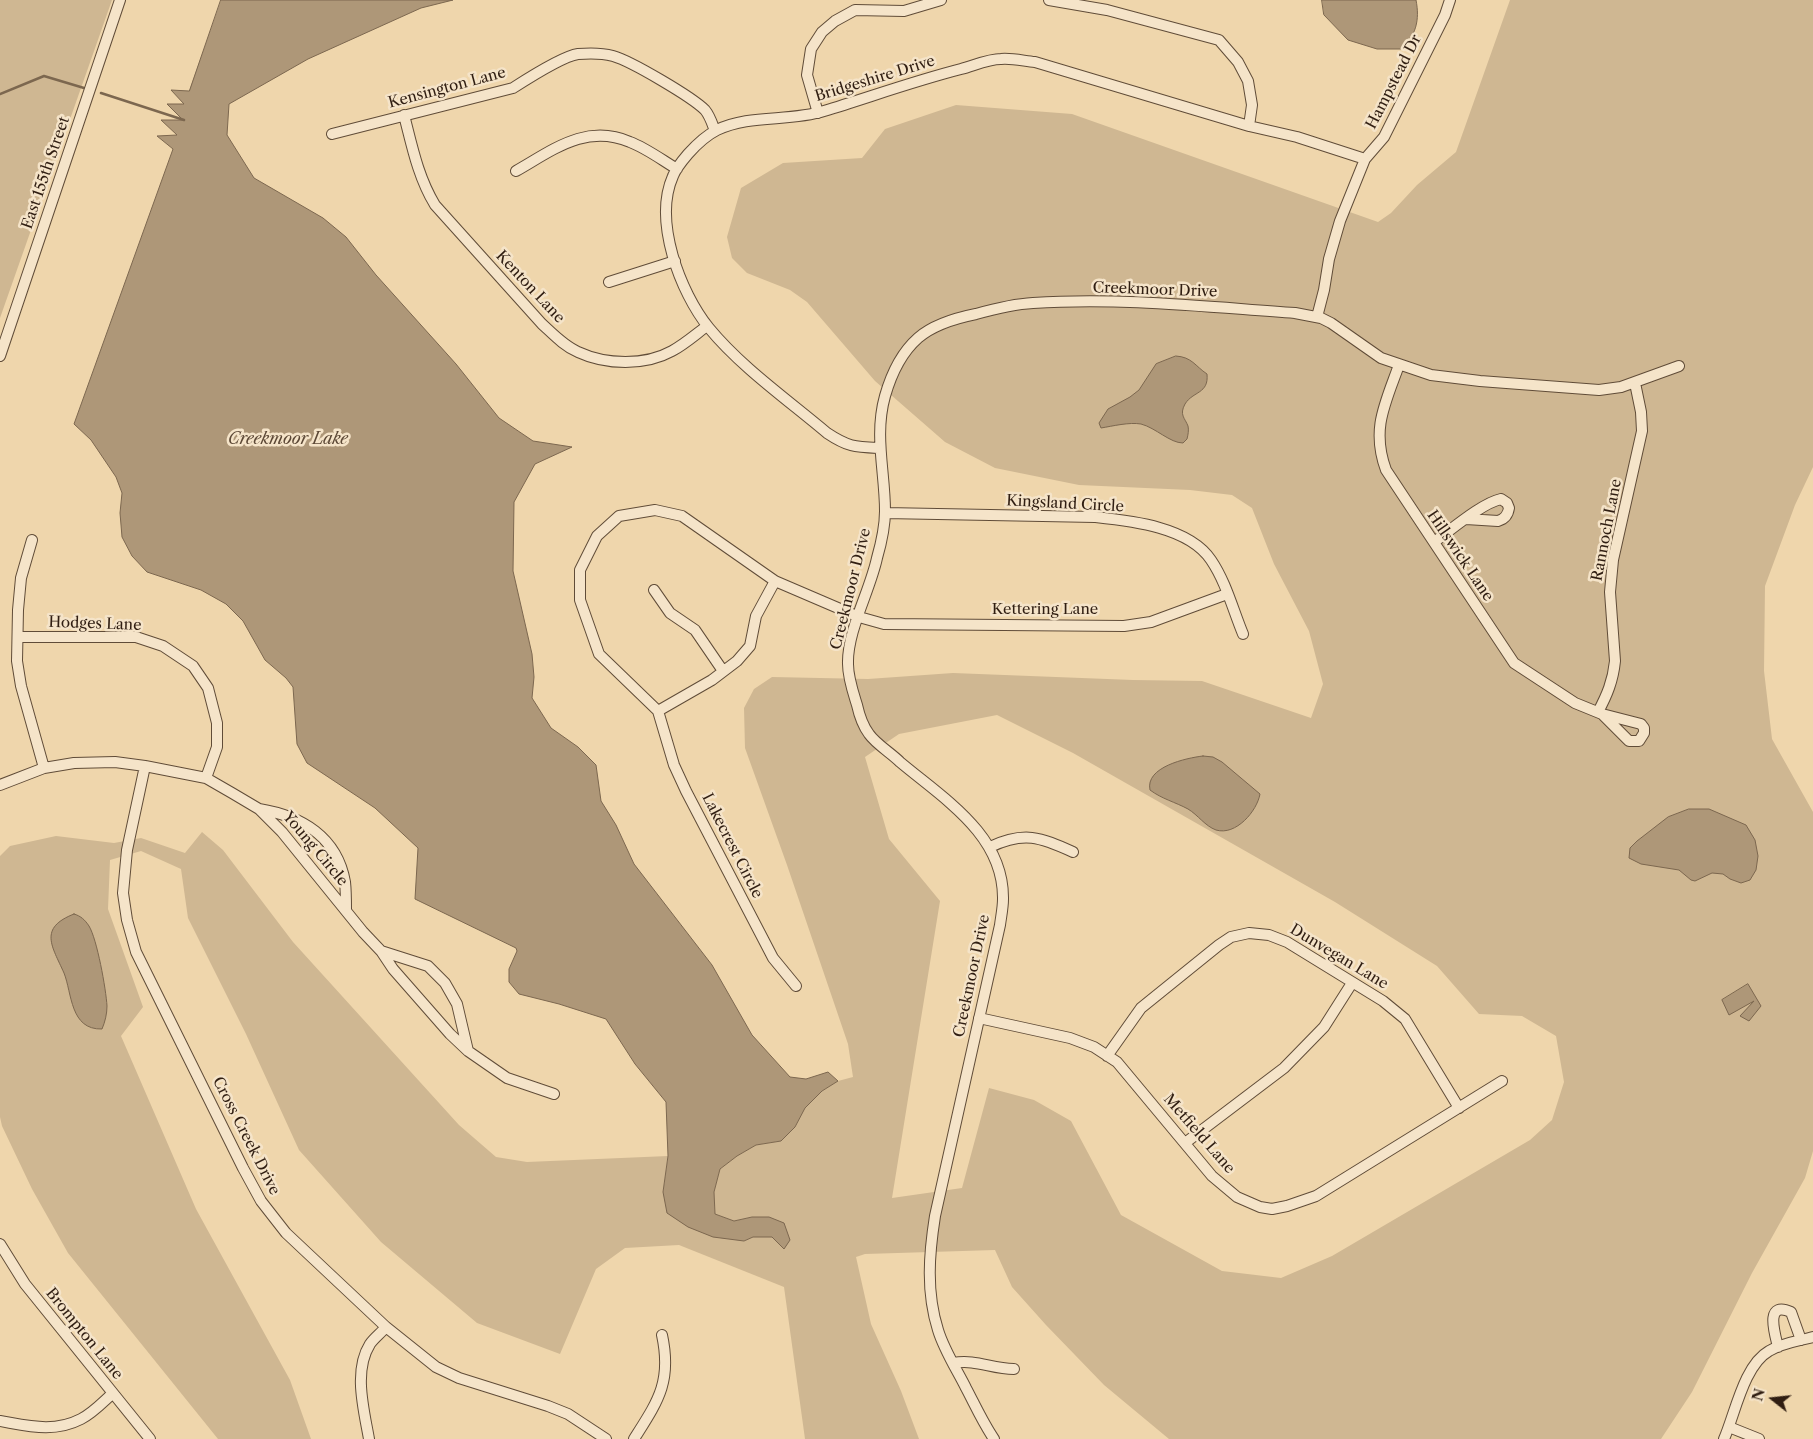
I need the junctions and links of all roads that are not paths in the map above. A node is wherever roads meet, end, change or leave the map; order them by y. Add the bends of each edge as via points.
1 (120, 0) edge
2 (941, 0) edge
3 (1049, 0) edge
4 (1450, 0) edge
5 (818, 113) junction
6 (404, 115) junction
7 (1250, 126) junction
8 (715, 131) junction
9 (332, 134) dead end
10 (1365, 159) junction
11 (677, 169) junction
12 (516, 171) dead end
13 (675, 260) junction
14 (609, 282) dead end
15 (1317, 317) junction
16 (707, 326) junction
17 (0, 356) edge
18 (1399, 365) junction
19 (1679, 366) dead end
20 (1635, 383) junction
21 (879, 448) junction
22 (885, 513) junction
23 (1466, 519) dead end
24 (32, 540) dead end
25 (1434, 542) junction
26 (775, 581) junction
27 (654, 590) dead end
28 (1227, 594) junction
29 (859, 617) junction
30 (1243, 634) dead end
31 (18, 637) junction
32 (723, 671) junction
33 (658, 711) junction
34 (1600, 713) joint
35 (145, 766) junction
36 (44, 768) junction
37 (206, 778) junction
38 (0, 785) edge
39 (259, 809) junction
40 (990, 847) junction
41 (1073, 852) dead end
42 (346, 910) junction
43 (381, 951) junction
44 (1352, 983) junction
45 (796, 986) dead end
46 (979, 1018) junction
47 (468, 1051) junction
48 (1107, 1056) junction
49 (1502, 1081) dead end
50 (554, 1094) dead end
51 (1459, 1108) junction
52 (1185, 1143) junction
53 (1, 1250) edge
54 (386, 1327) junction
55 (662, 1335) dead end
56 (1813, 1337) edge
57 (1800, 1340) junction
58 (1778, 1347) junction
59 (953, 1363) junction
60 (1014, 1369) dead end
61 (112, 1394) junction
62 (0, 1421) edge
63 (1729, 1427) junction
64 (150, 1439) edge
65 (368, 1439) edge
66 (606, 1439) edge
67 (634, 1439) edge
68 (994, 1439) edge
69 (1724, 1439) edge
70 (1759, 1439) edge

1 - 17 street, East 155th Street
2 - 5 street via 904,12 856,10 822,32 811,49 807,75
3 - 7 street via 1107,10 1219,40 1238,62 1248,81 1252,105
4 - 10 street, Hampstead Dr via 1384,137
5 - 7 street, Bridgeshire Drive via 920,80 1000,59 1035,62
5 - 8 street, Bridgeshire Drive via 733,124
6 - 8 street, Kensington Lane via 513,88 576,54 594,54 625,60 690,98 704,109
6 - 9 street, Kensington Lane
6 - 16 street, Kenton Lane via 418,169 435,205 560,341 597,359 621,362 647,360 671,352
7 - 10 street, Bridgeshire Drive
8 - 11 street, Bridgeshire Drive via 696,144
10 - 15 street, Hampstead Dr via 1340,221
11 - 12 street via 630,142 598,134 570,141
11 - 13 street, Bridgeshire Drive via 667,197 666,218
13 - 14 street
13 - 16 street, Bridgeshire Drive via 688,296
15 - 18 street, Creekmoor Drive via 1381,358
15 - 21 street, Creekmoor Drive via 1285,312 1137,303 1070,302 1030,303 958,318 919,337 895,368 885,397
16 - 21 street, Bridgeshire Drive via 729,350 827,432 851,446
18 - 20 street, Creekmoor Drive via 1431,375 1580,389 1606,389
18 - 25 street, Hillswick Lane via 1379,427 1381,454 1386,470
19 - 20 street, Creekmoor Drive
20 - 34 street, Rannoch Lane via 1642,431 1613,560 1610,592 1614,673
21 - 22 street, Creekmoor Drive
22 - 28 street, Kingsland Circle via 1095,517 1168,530 1185,537 1205,553
22 - 29 street, Creekmoor Drive via 877,559
23 - 25 street
24 - 31 street via 22,578
25 - 34 street, Hillswick Lane via 1514,662 1575,703
26 - 29 street, Lakecrest Circle
26 - 32 street via 756,616 750,646
26 - 33 street, Lakecrest Circle via 682,516 655,510 618,516 597,536 580,570 583,609 599,654
27 - 32 street via 670,612 695,630
28 - 29 street, Kettering Lane via 1151,622 1124,626 884,624
28 - 30 street, Kingsland Circle
29 - 40 street, Creekmoor Drive via 853,630 848,663 859,713 869,734 960,812
31 - 36 street via 21,686
31 - 37 street, Hodges Lane via 136,637 163,646 193,666 208,688 217,723 217,747
32 - 33 street
33 - 45 street, Lakecrest Circle via 686,791 773,958
35 - 36 street via 116,762
35 - 37 street, Young Circle
35 - 54 street, Cross Creek Drive via 127,850 124,893 136,952 261,1201 286,1233
36 - 38 street
37 - 39 street, Young Circle
39 - 42 street, Young Circle
39 - 42 street, Young Circle via 304,823 325,839 338,860 345,883
40 - 41 street via 1005,840 1026,837 1046,840
40 - 46 street, Creekmoor Drive via 1001,877 1003,900
42 - 43 street, Young Circle
43 - 47 street, Young Circle via 393,969
43 - 47 street via 428,966 444,983 458,1004
44 - 48 street, Dunvegan Lane via 1287,942 1269,935 1249,933 1231,937 1141,1008
44 - 51 street, Dunvegan Lane via 1384,1001 1405,1019
44 - 52 street via 1324,1027 1284,1068
46 - 48 street, Metfield Lane via 1070,1038
46 - 59 street, Creekmoor Drive via 931,1244 929,1277 932,1305 938,1331
47 - 50 street, Young Circle via 507,1078
48 - 52 street, Metfield Lane via 1117,1062
49 - 51 street, Metfield Lane
51 - 52 street, Metfield Lane via 1316,1196 1288,1206 1260,1207 1237,1197 1212,1176
53 - 61 street, Brompton Lane
54 - 65 street via 369,1345 361,1371 360,1387
54 - 66 street, Cross Creek Drive via 436,1367 459,1378 568,1414
55 - 67 street via 666,1369 662,1390
56 - 57 street
57 - 58 street
57 - 58 street via 1791,1312 1778,1310 1772,1322
58 - 63 street via 1756,1361
59 - 60 street via 965,1361
59 - 68 street, Creekmoor Drive
61 - 62 street via 83,1418 62,1427
61 - 64 street, Brompton Lane
63 - 69 street
63 - 70 street

